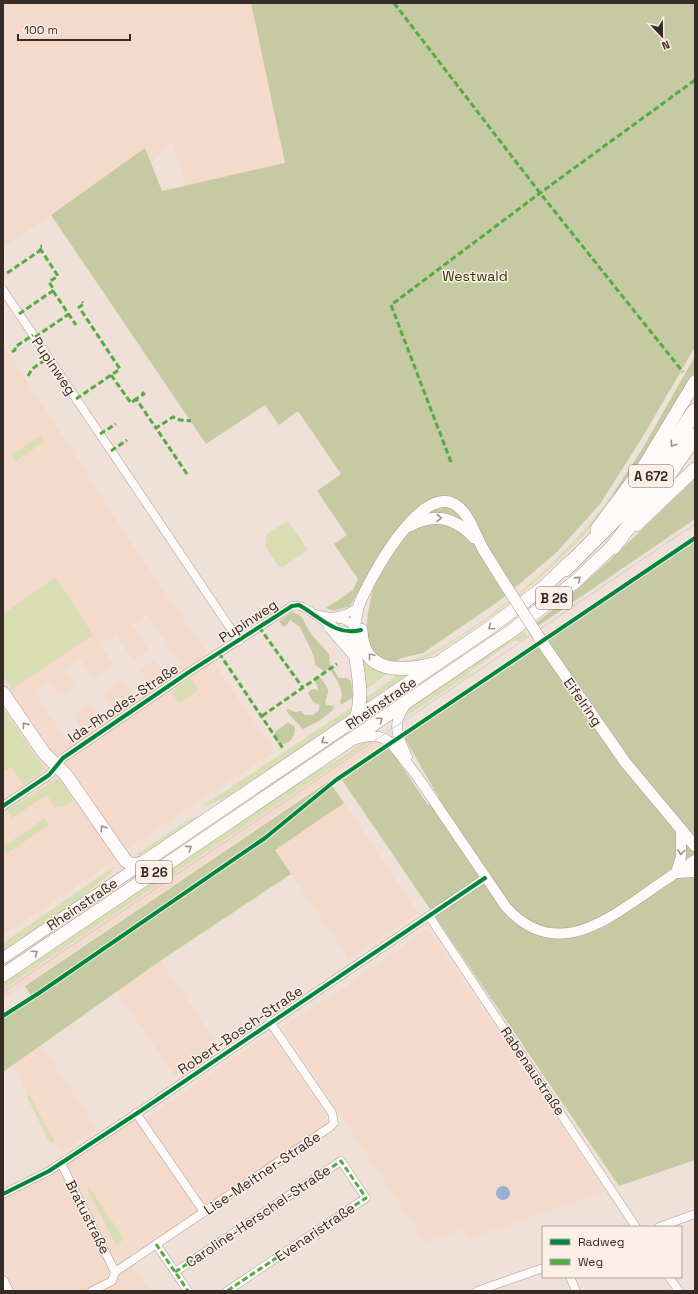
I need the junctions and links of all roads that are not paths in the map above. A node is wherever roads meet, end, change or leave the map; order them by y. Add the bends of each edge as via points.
1 (3, 290) edge
2 (695, 382) edge
3 (695, 411) edge
4 (695, 436) edge
5 (695, 469) edge
6 (403, 531) junction
7 (613, 547) junction
8 (484, 550) junction
9 (565, 569) junction
10 (373, 577) junction
11 (359, 606) junction
12 (331, 622) junction
13 (357, 629) junction
14 (239, 640) junction
15 (355, 655) junction
16 (441, 661) junction
17 (205, 662) joint
18 (3, 693) edge
19 (408, 700) junction
20 (356, 719) junction
21 (347, 742) junction
22 (57, 765) junction
23 (417, 776) junction
24 (3, 806) edge
25 (688, 835) edge
26 (695, 846) edge
27 (695, 860) edge
28 (144, 862) junction
29 (695, 872) edge
30 (676, 873) junction
31 (485, 878) junction
32 (428, 916) junction
33 (3, 958) edge
34 (3, 975) edge
35 (270, 1022) junction
36 (136, 1114) junction
37 (341, 1161) joint
38 (61, 1163) junction
39 (3, 1194) edge
40 (204, 1212) junction
41 (695, 1214) edge
42 (635, 1226) edge
43 (661, 1226) edge
44 (156, 1244) junction
45 (542, 1268) edge
46 (115, 1272) junction
47 (175, 1272) junction
48 (570, 1278) edge
49 (670, 1278) edge
50 (3, 1281) edge
51 (490, 1289) edge
52 (8, 1291) edge
53 (92, 1291) edge
54 (188, 1291) edge
55 (227, 1291) edge
56 (477, 1291) edge
57 (576, 1291) edge
58 (679, 1291) edge

1 - 14 street, Pupinweg
2 - 9 main road, Rheinstraße / B 26 via 646,463 613,510
3 -> 9 highway, A 672 via 628,505
4 - 7 highway, A 672 via 674,468
5 - 7 main road, Rheinstraße / B 26
6 -> 8 main road, Eifelring via 420,521 441,517 460,524
6 - 8 main road, Eifelring via 426,507 448,501 464,513
6 - 10 main road, Eifelring
19 -> 7 main road, Rheinstraße / B 26 via 545,606
8 - 25 main road, Eifelring, bridge via 548,651 625,762
9 -> 16 main road, Rheinstraße / B 26 via 510,613
10 - 11 main road, Eifelring
10 - 13 main road, Eifelring
11 - 12 street
11 - 13 main road, Eifelring
12 - 13 street, Pupinweg via 344,631
12 - 14 street, Pupinweg via 299,605 292,606
12 - 15 main road
13 - 15 main road
16 -> 13 main road via 407,670 386,668 373,660 367,652
14 - 17 street, Pupinweg
15 - 20 main road via 361,693
16 - 20 main road, Rheinstraße / B 26
17 - 22 street, Ida-Rhodes-Straße via 63,758
22 -> 18 main road via 44,753
21 -> 19 main road, Rheinstraße / B 26
19 - 23 street via 399,713 397,731
20 -> 28 main road, Rheinstraße / B 26
21 - 23 street via 367,736 386,739
34 -> 21 main road, Rheinstraße / B 26
22 - 24 street, Ida-Rhodes-Straße via 49,775
28 -> 22 main road via 133,865 125,860
23 - 31 street
25 - 26 main road, Eifelring
25 -> 30 street
27 - 30 street
28 - 33 main road, Rheinstraße / B 26
29 - 30 street
30 - 31 street via 600,924 564,934 542,931 524,924 506,907
31 - 32 street, Robert-Bosch-Straße
32 - 35 street, Robert-Bosch-Straße
32 - 42 street, Rabenaustraße
35 - 36 street, Robert-Bosch-Straße
35 - 40 street, Lise-Meitner-Straße via 332,1113 334,1124
36 - 38 street, Robert-Bosch-Straße
36 - 40 street
37 - 47 street, Caroline-Herschel-Straße
37 - 55 street, Evenaristraße via 366,1198
38 - 39 street, Robert-Bosch-Straße
38 - 46 street, Bratustraße
40 - 44 street, Lise-Meitner-Straße
41 - 43 street
44 - 46 street, Lise-Meitner-Straße
44 - 47 street
45 - 51 street
46 - 53 street, Lise-Meitner-Straße via 112,1281
47 - 54 street
48 - 57 street
49 - 58 street
50 - 52 street
51 - 56 street

